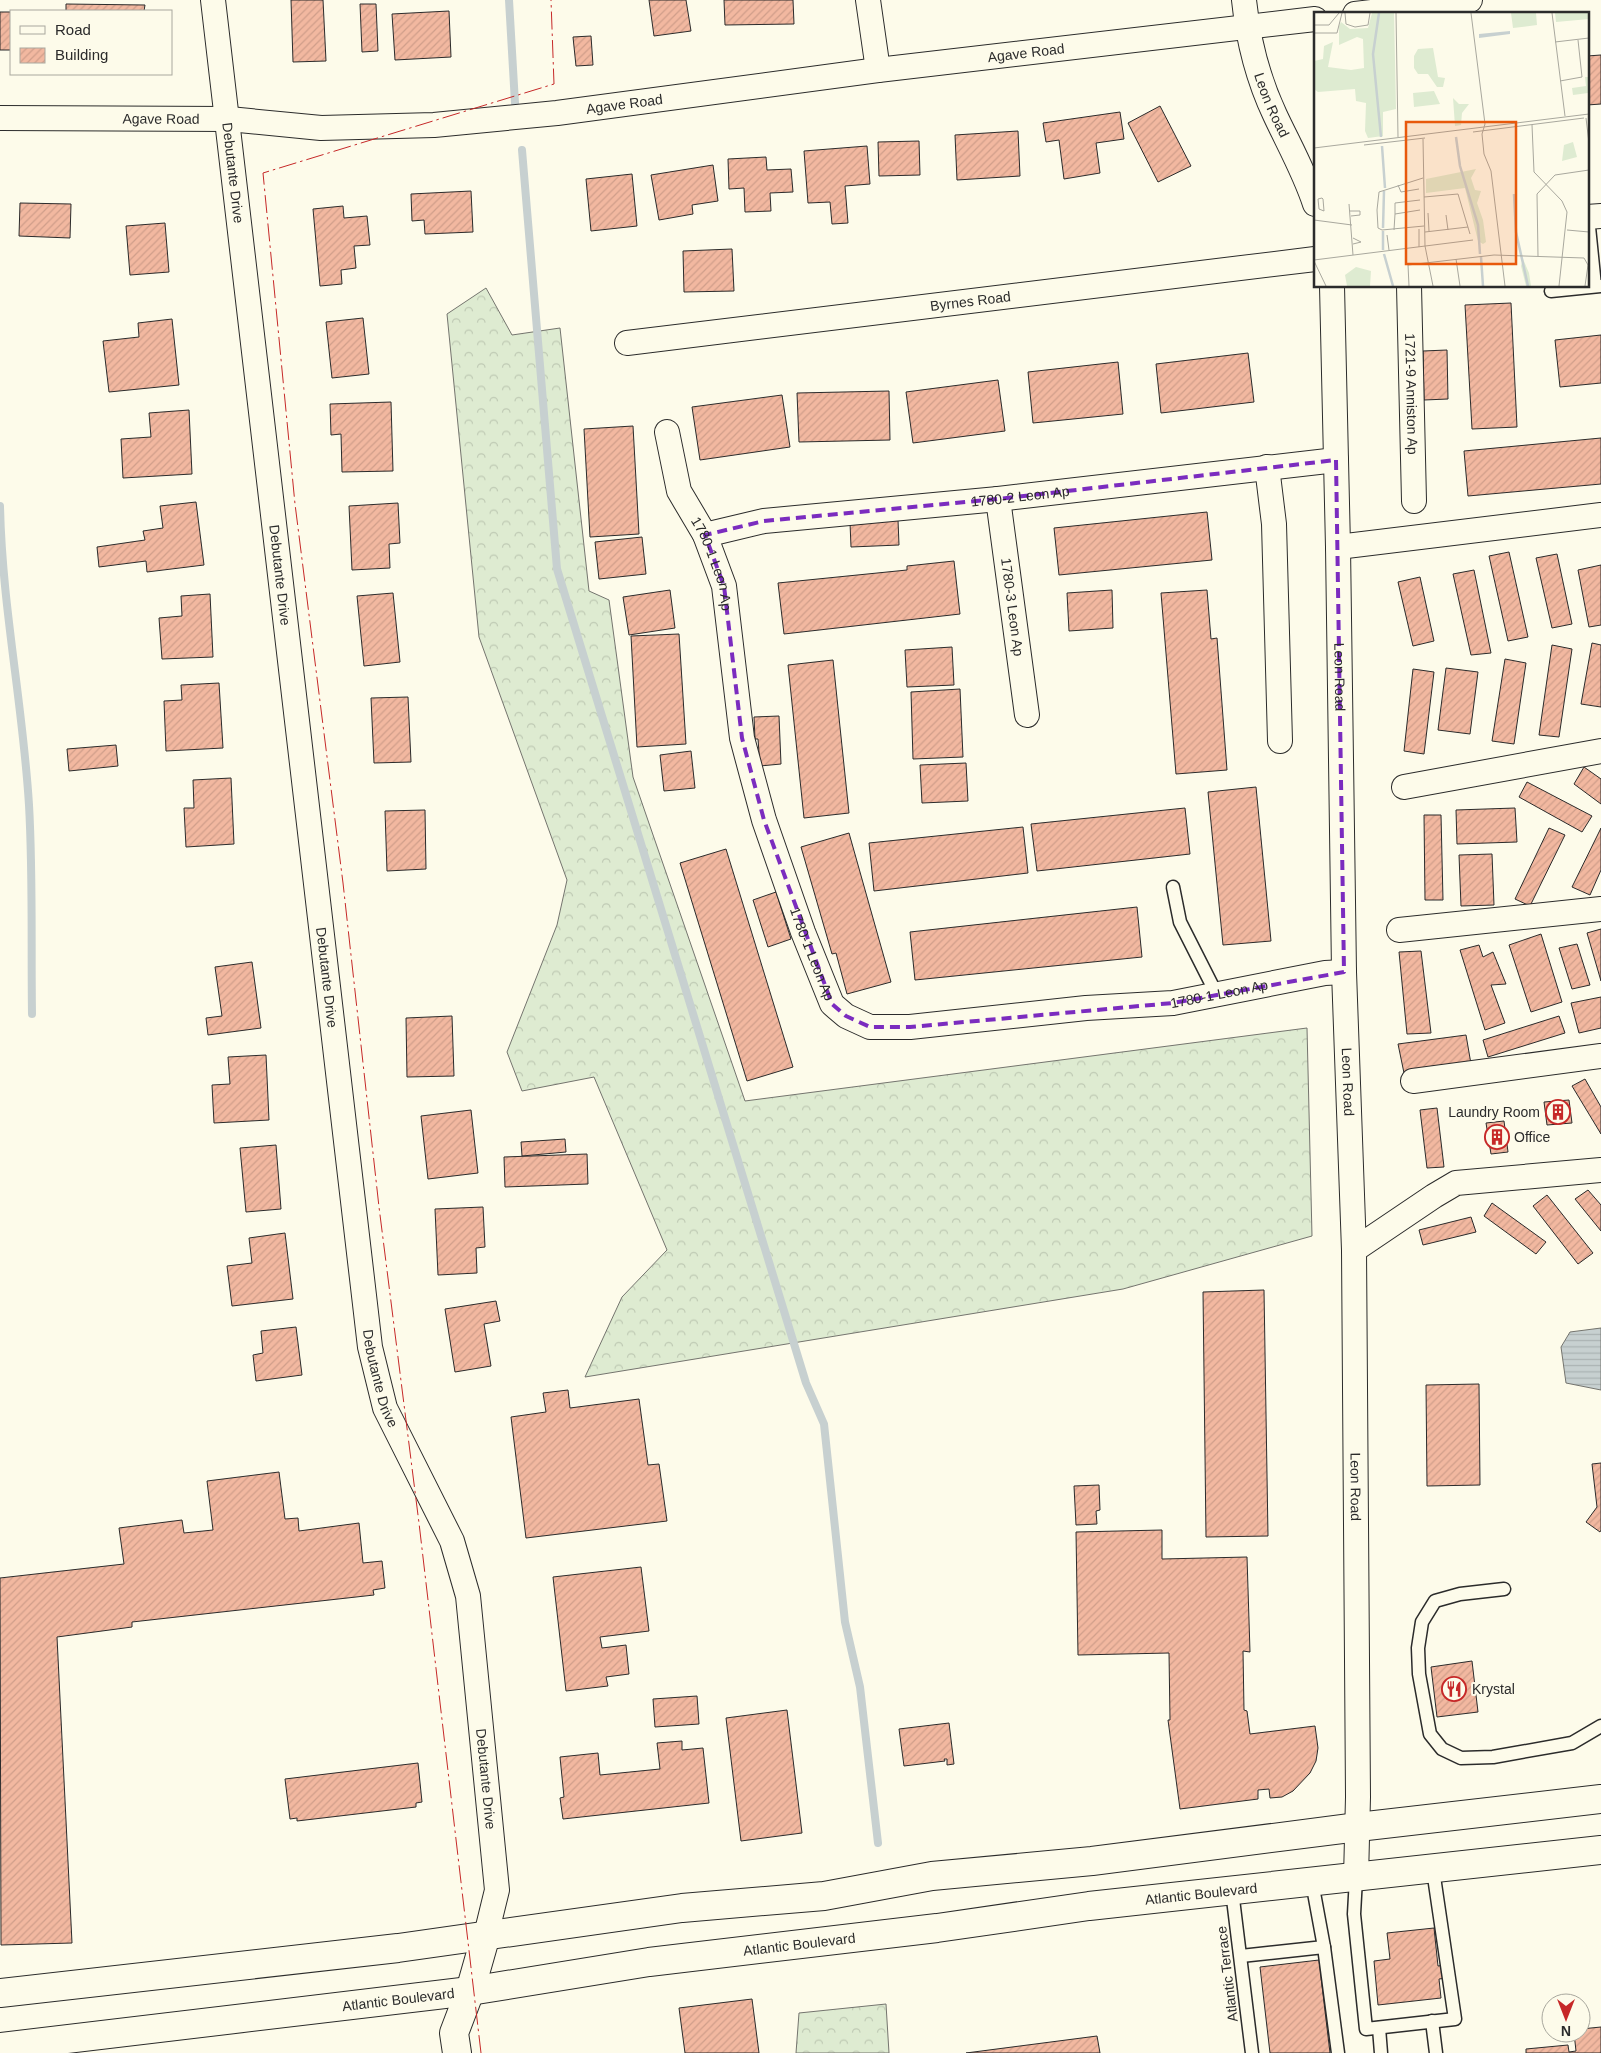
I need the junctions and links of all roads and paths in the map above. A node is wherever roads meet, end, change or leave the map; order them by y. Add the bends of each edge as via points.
1 (213, 0) edge
2 (868, 0) edge
3 (1244, 0) edge
4 (1470, 0) edge
5 (1371, 12) edge
6 (1314, 18) edge
7 (1247, 27) junction
8 (878, 70) junction
9 (0, 118) edge
10 (228, 120) junction
11 (1314, 201) edge
12 (1592, 217) edge
13 (1314, 259) edge
14 (1598, 286) edge
15 (1332, 288) edge
16 (1409, 288) edge
17 (1579, 288) edge
18 (1551, 291) dead end
19 (627, 343) dead end
20 (667, 432) dead end
21 (1336, 460) junction
22 (1267, 468) junction
23 (998, 499) junction
24 (1414, 501) dead end
25 (1601, 515) edge
26 (705, 535) junction
27 (1338, 547) junction
28 (1027, 715) dead end
29 (1280, 741) dead end
30 (1601, 751) edge
31 (1404, 787) dead end
32 (1173, 887) dead end
33 (1601, 909) edge
34 (1399, 930) dead end
35 (1344, 972) junction
36 (1217, 995) junction
37 (1601, 1056) edge
38 (1413, 1081) dead end
39 (1601, 1170) edge
40 (1354, 1250) junction
41 (1504, 1589) dead end
42 (1601, 1726) edge
43 (1601, 1799) edge
44 (1358, 1827) junction
45 (1601, 1850) edge
46 (1433, 1870) junction
47 (1356, 1878) junction
48 (1312, 1882) junction
49 (1232, 1891) junction
50 (486, 1935) junction
51 (1324, 1947) junction
52 (1240, 1956) junction
53 (470, 1991) junction
54 (0, 1993) edge
55 (1432, 2021) junction
56 (1379, 2028) junction
57 (0, 2048) edge
58 (457, 2053) edge
59 (1252, 2053) edge
60 (1338, 2053) edge
61 (1381, 2053) edge
62 (1436, 2053) edge

1 - 10 street, Debutante Drive
2 - 8 street
3 - 7 street, Leon Road
4 - 5 street
6 - 7 street, Agave Road
7 - 8 street, Agave Road
7 - 11 street, Leon Road via 1258,74
8 - 10 street, Agave Road via 557,113 434,125 321,128
9 - 10 street, Agave Road
10 - 50 street, Debutante Drive via 370,1346 385,1408 452,1541 468,1596 498,1890
12 - 14 lane
13 - 19 street, Byrnes Road
15 - 21 street, Leon Road
16 - 24 street, 1721-9 Anniston Ap
17 - 18 lane
20 - 26 street, 1780-1 Leon Ap via 679,491
21 - 22 street, 1780-2 Leon Ap
21 - 27 street, Leon Road
22 - 23 street, 1780-2 Leon Ap
22 - 29 street via 1274,524
23 - 26 street, 1780-2 Leon Ap via 764,521
23 - 28 street, 1780-3 Leon Ap
25 - 27 street
26 - 36 street, 1780-1 Leon Ap via 724,586 742,738 764,820 832,1004 846,1016 870,1027 910,1027 1086,1008 1173,1003
27 - 35 street, Leon Road
30 - 31 street
32 - 36 lane via 1180,922
33 - 34 street
35 - 36 street, 1780-1 Leon Ap via 1324,973
35 - 40 street, Leon Road
37 - 38 street
39 - 40 street via 1456,1183
40 - 44 street, Leon Road
41 - 42 lane via 1460,1594 1435,1601 1422,1622 1418,1674 1430,1734 1442,1749 1461,1758 1493,1757 1572,1743
43 - 44 main road
44 - 47 street, Leon Road
44 - 50 main road via 1092,1861 932,1876 824,1896 682,1908
45 - 46 main road, Atlantic Boulevard
46 - 47 main road, Atlantic Boulevard
46 - 55 lane via 1455,2019
47 - 48 main road, Atlantic Boulevard
47 - 56 lane via 1354,1914 1366,2029
48 - 49 main road, Atlantic Boulevard
48 - 51 lane
49 - 52 lane, Atlantic Terrace
49 - 53 main road, Atlantic Boulevard via 649,1962
50 - 53 main road
50 - 54 main road via 234,1968
51 - 52 lane
51 - 60 lane
52 - 59 lane, Atlantic Terrace
53 - 57 main road, Atlantic Boulevard
53 - 58 main road via 454,2033
55 - 56 lane
55 - 62 lane
56 - 61 lane

